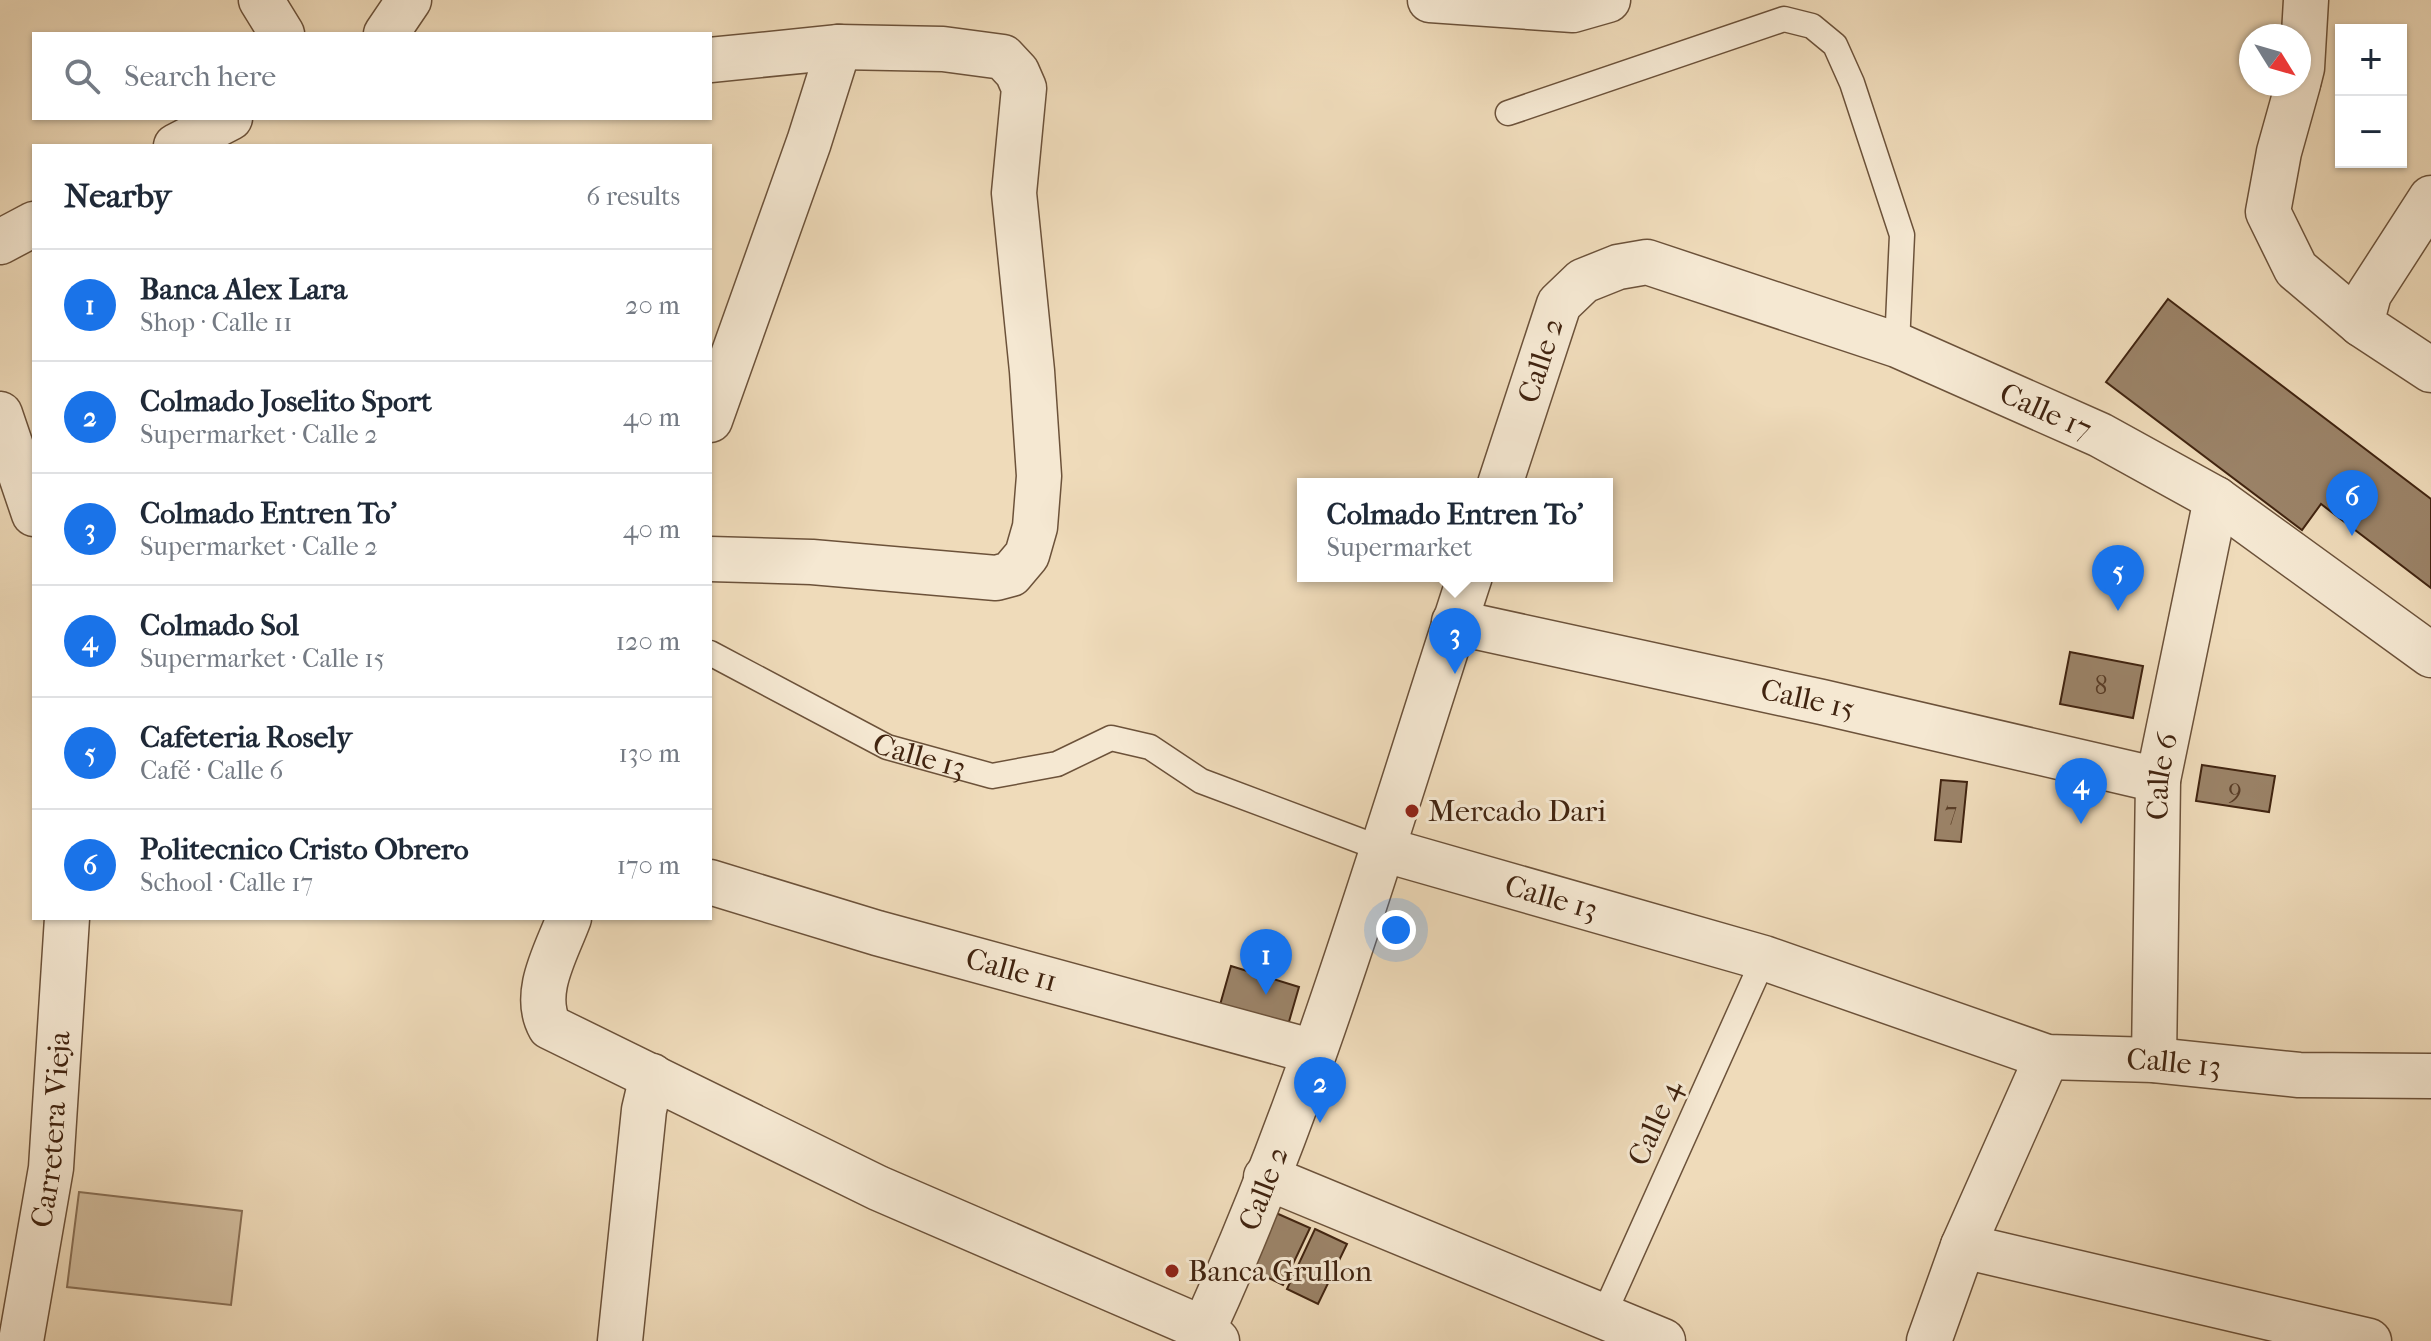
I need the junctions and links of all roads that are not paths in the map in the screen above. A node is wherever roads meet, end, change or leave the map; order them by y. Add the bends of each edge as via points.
1 (261, 0) edge
2 (409, 0) edge
3 (1430, 0) edge
4 (1608, 0) edge
5 (2306, 0) edge
6 (2305, 24) edge
7 (281, 32) edge
8 (387, 32) edge
9 (839, 47) junction
10 (712, 60) edge
11 (2294, 96) edge
12 (1508, 113) dead end
13 (226, 120) edge
14 (180, 144) edge
15 (2431, 198) edge
16 (32, 225) edge
17 (0, 242) edge
18 (1618, 267) joint
19 (2361, 324) junction
20 (1897, 345) junction
21 (2431, 370) edge
22 (0, 414) edge
23 (712, 414) edge
24 (1502, 478) edge
25 (2216, 499) junction
26 (32, 508) edge
27 (712, 559) edge
28 (1468, 582) edge
29 (1454, 622) junction
30 (712, 654) edge
31 (2431, 655) edge
32 (2158, 780) junction
33 (1382, 849) junction
34 (712, 883) edge
35 (67, 920) edge
36 (568, 920) edge
37 (1764, 958) junction
38 (1314, 1052) junction
39 (2047, 1057) junction
40 (2154, 1060) junction
41 (652, 1076) junction
42 (2431, 1076) edge
43 (1266, 1177) junction
44 (1963, 1246) junction
45 (1604, 1314) junction
46 (1206, 1337) edge
47 (21, 1341) edge
48 (620, 1341) edge
49 (1662, 1341) edge
50 (1929, 1341) edge
51 (2369, 1341) edge

1 - 7 street
2 - 8 street
3 - 4 street via 1573,10
5 - 6 street
9 - 10 street
9 - 23 street
9 - 27 street via 943,49 1003,57 1024,88 1014,193 1039,476 1035,527 1027,555 1011,574 996,578
11 - 19 street via 2268,212 2296,269
12 - 20 lane via 1784,19 1812,26 1835,45 1852,83 1902,235
13 - 14 street
15 - 19 street via 2369,294
16 - 17 street
18 - 20 street, Calle 17 via 1647,262
18 - 24 street, Calle 2 via 1583,281 1559,304
19 - 21 street
20 - 25 street, Calle 17 via 2100,435
22 - 26 street
25 - 31 street, Calle 17
25 - 32 street, Calle 6
28 - 29 street, Calle 2
29 - 32 street, Calle 15
29 - 33 street, Calle 2
30 - 33 lane, Calle 13 via 887,747 992,776 1057,764 1111,738 1150,747 1201,781
32 - 40 street, Calle 6
33 - 37 street, Calle 13
33 - 38 street, Calle 2
34 - 38 street, Calle 11
35 - 47 street, Carretera Vieja via 51,1168
36 - 41 street via 541,994 543,1014 550,1027
37 - 39 street, Calle 13
37 - 45 lane, Calle 4
38 - 43 street, Calle 2
39 - 40 street, Calle 13
39 - 44 street
40 - 42 street, Calle 13 via 2299,1075
41 - 46 street via 878,1188
41 - 48 street
43 - 45 street
43 - 46 street, Calle 2
44 - 50 street
44 - 51 street
45 - 49 street

